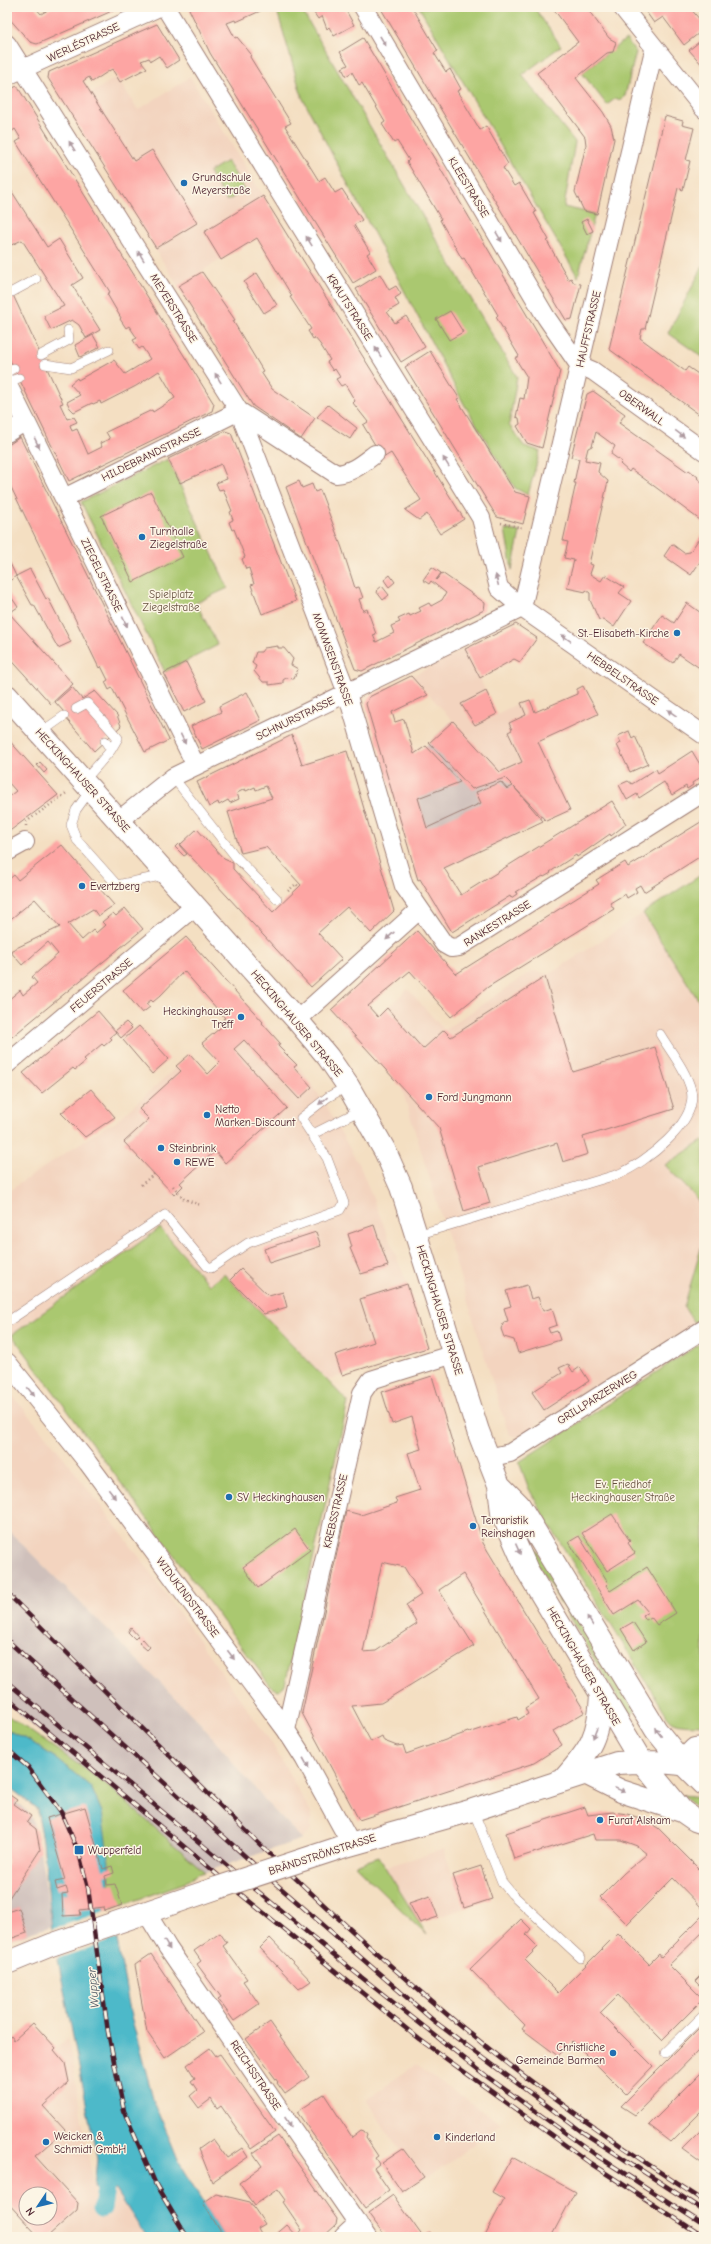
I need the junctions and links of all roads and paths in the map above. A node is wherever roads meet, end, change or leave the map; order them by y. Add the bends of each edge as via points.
1 (159, 7) edge
2 (165, 7) edge
3 (363, 7) edge
4 (622, 7) edge
5 (7, 44) edge
6 (654, 50) junction
7 (23, 69) junction
8 (7, 76) edge
9 (704, 109) edge
10 (36, 279) dead end
11 (12, 292) dead end
12 (68, 330) dead end
13 (109, 350) dead end
14 (579, 365) junction
15 (11, 377) edge
16 (239, 411) junction
17 (26, 421) junction
18 (7, 433) edge
19 (704, 451) edge
20 (375, 454) dead end
21 (64, 498) junction
22 (481, 518) junction
23 (540, 532) junction
24 (522, 608) junction
25 (347, 693) junction
26 (7, 696) edge
27 (76, 709) dead end
28 (64, 716) dead end
29 (40, 732) junction
30 (704, 735) edge
31 (105, 741) dead end
32 (111, 750) junction
33 (196, 766) junction
34 (173, 777) junction
35 (87, 785) junction
36 (704, 792) edge
37 (119, 820) junction
38 (25, 842) joint
39 (7, 852) edge
40 (167, 874) junction
41 (299, 887) dead end
42 (288, 891) dead end
43 (277, 899) dead end
44 (195, 906) junction
45 (419, 910) junction
46 (297, 1020) junction
47 (660, 1034) dead end
48 (7, 1064) edge
49 (348, 1086) junction
50 (363, 1109) junction
51 (313, 1134) junction
52 (154, 1174) dead end
53 (141, 1185) dead end
54 (173, 1186) dead end
55 (200, 1205) dead end
56 (417, 1235) junction
57 (7, 1322) edge
58 (704, 1329) edge
59 (454, 1354) junction
60 (7, 1362) edge
61 (488, 1458) junction
62 (499, 1486) junction
63 (601, 1695) junction
64 (286, 1730) junction
65 (704, 1748) edge
66 (641, 1761) junction
67 (682, 1762) junction
68 (704, 1768) edge
69 (585, 1773) junction
70 (564, 1779) junction
71 (704, 1784) edge
72 (473, 1810) junction
73 (682, 1811) junction
74 (704, 1823) edge
75 (345, 1846) junction
76 (146, 1912) junction
77 (581, 1958) dead end
78 (7, 1964) edge
79 (704, 2015) edge
80 (665, 2054) dead end
81 (363, 2230) edge
82 (343, 2237) edge

1 - 7 street, WERLÉSTRASSE
22 -> 2 street, KRAUTSTRASSE
3 -> 14 street, KLEESTRASSE via 546,317
4 - 6 street
5 - 7 street, MEYERSTRASSE
6 - 9 street
6 - 14 street, HAUFFSTRASSE
7 - 8 street, WERLÉSTRASSE
16 -> 7 street, MEYERSTRASSE
10 - 11 lane
12 - 13 lane via 69,340 43,360 71,368
14 -> 19 street, OBERWALL via 593,371
14 - 23 street, HAUFFSTRASSE
15 - 17 street, ZIEGELSTRASSE
16 - 20 street, MEYERSTRASSE via 336,474 355,468
16 - 21 street, HILDEBRANDSTRASSE
16 - 25 street, MOMMSENSTRASSE
17 - 18 street
17 -> 21 street, ZIEGELSTRASSE
21 -> 33 street, ZIEGELSTRASSE
22 - 23 path
24 -> 22 street, KRAUTSTRASSE via 499,588
23 - 24 street, HAUFFSTRASSE
24 - 25 street, SCHNURSTRASSE
30 -> 24 street, HEBBELSTRASSE
25 - 33 street, SCHNURSTRASSE
25 - 45 street, MOMMSENSTRASSE via 404,886
26 - 29 main road, HECKINGHAUSER STRASSE
27 - 32 lane via 87,703 118,738
28 - 29 lane
29 - 35 main road, HECKINGHAUSER STRASSE
31 - 32 lane
32 - 35 lane
33 - 34 street, SCHNURSTRASSE
34 - 37 street, SCHNURSTRASSE
34 - 43 lane via 235,856
35 - 37 main road, HECKINGHAUSER STRASSE
35 - 38 path via 26,822
35 - 40 lane via 71,825 77,840 117,885
36 - 45 street, RANKESTRASSE via 459,947 451,948 444,944
37 - 40 main road, HECKINGHAUSER STRASSE
38 - 39 street
40 - 44 main road, HECKINGHAUSER STRASSE
41 - 42 path via 296,884
44 - 46 main road, HECKINGHAUSER STRASSE
44 - 48 street, FEUERSTRASSE
45 -> 46 street
46 - 49 main road, HECKINGHAUSER STRASSE
47 - 56 lane via 685,1075 691,1090 692,1102 687,1114 667,1140 645,1160 619,1174
49 - 50 main road, HECKINGHAUSER STRASSE
49 -> 51 lane via 328,1097 301,1118
50 - 51 lane
50 - 56 main road, HECKINGHAUSER STRASSE via 401,1187
51 - 57 lane via 327,1158 344,1204 340,1210 248,1243 211,1268 165,1215
52 - 53 path
54 - 55 path via 184,1199
56 - 59 main road, HECKINGHAUSER STRASSE
58 - 61 street, GRILLPARZERWEG via 510,1453
59 - 61 main road, HECKINGHAUSER STRASSE
59 - 64 street, KREBSSTRASSE via 371,1380 362,1393
60 -> 64 street, WIDUKINDSTRASSE via 88,1463
61 - 62 main road, HECKINGHAUSER STRASSE
62 -> 63 main road, HECKINGHAUSER STRASSE via 502,1513 527,1570
67 -> 62 main road, HECKINGHAUSER STRASSE via 656,1730 518,1505
63 - 66 main road, HECKINGHAUSER STRASSE
63 -> 70 main road via 600,1721 586,1755
64 -> 75 street, WIDUKINDSTRASSE via 304,1758
65 - 67 main road via 695,1749
66 - 67 main road, BRÄNDSTRÖMSTRASSE
66 - 69 main road, BRÄNDSTRÖMSTRASSE via 617,1763
66 - 73 main road, HECKINGHAUSER STRASSE
67 - 68 main road, BRÄNDSTRÖMSTRASSE
67 - 71 main road, HECKINGHAUSER STRASSE
69 - 70 main road, BRÄNDSTRÖMSTRASSE
69 -> 73 main road via 621,1791
70 - 72 main road, BRÄNDSTRÖMSTRASSE
72 - 75 main road, BRÄNDSTRÖMSTRASSE
72 - 77 lane via 502,1882
73 - 74 main road, HECKINGHAUSER STRASSE
75 - 76 main road, BRÄNDSTRÖMSTRASSE, bridge
76 - 78 main road, BRÄNDSTRÖMSTRASSE via 51,1945
76 -> 81 street, REICHSSTRASSE via 168,1948
79 - 80 lane
81 - 82 street

